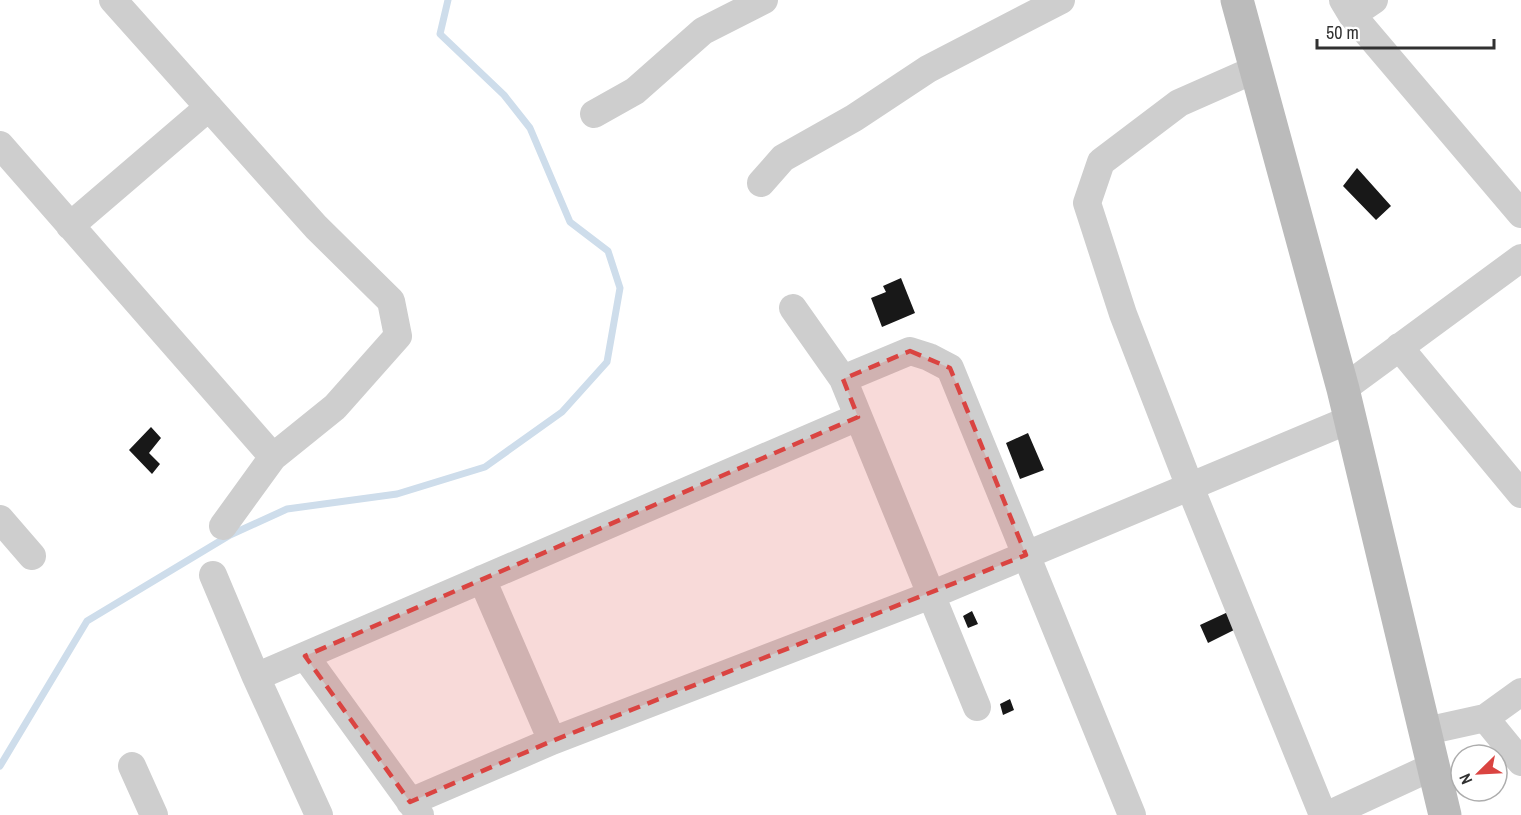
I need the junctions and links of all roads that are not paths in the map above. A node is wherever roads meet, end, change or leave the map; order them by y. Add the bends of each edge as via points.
1 (113, 0) edge
2 (764, 0) edge
3 (1061, 0) edge
4 (1237, 0) edge
5 (1356, 5) edge
6 (1256, 69) junction
7 (209, 107) junction
8 (594, 114) dead end
9 (0, 145) edge
10 (761, 183) dead end
11 (1521, 214) edge
12 (70, 226) junction
13 (1521, 258) edge
14 (793, 308) dead end
15 (1399, 347) junction
16 (843, 380) junction
17 (1347, 404) junction
18 (858, 417) junction
19 (273, 457) junction
20 (1190, 487) junction
21 (1521, 494) edge
22 (0, 519) edge
23 (223, 526) dead end
24 (1026, 555) junction
25 (32, 556) dead end
26 (213, 575) dead end
27 (482, 579) junction
28 (931, 595) junction
29 (305, 656) junction
30 (256, 677) junction
31 (1521, 692) edge
32 (977, 707) dead end
33 (1485, 718) junction
34 (1426, 731) junction
35 (552, 741) junction
36 (1521, 762) edge
37 (132, 766) dead end
38 (1434, 766) junction
39 (415, 809) edge
40 (154, 815) edge
41 (319, 815) edge
42 (1132, 815) edge
43 (1323, 815) edge
44 (1328, 815) edge
45 (1445, 815) edge

1 - 7 street
2 - 8 street via 703,31 635,91
3 - 10 street via 928,69 854,118 783,158
4 - 6 main road
5 - 11 street
6 - 17 main road
6 - 20 street via 1179,103 1101,162 1087,202 1123,314
7 - 12 street
7 - 19 street via 316,227 391,302 398,336 335,407
9 - 12 street
12 - 19 street
13 - 15 street
14 - 16 street
15 - 17 street
15 - 21 street
16 - 18 street
16 - 24 street via 910,351 950,368
17 - 20 street
17 - 34 main road
18 - 27 street
18 - 28 street
19 - 23 street
20 - 24 street
20 - 43 street
22 - 25 street
24 - 28 street
24 - 42 street
26 - 30 street
27 - 29 street
27 - 35 street
28 - 32 street
28 - 35 street
29 - 30 street
29 - 39 street
30 - 41 street
31 - 33 street
33 - 34 street
33 - 36 street
34 - 38 main road
35 - 39 street
37 - 40 street
38 - 44 street
38 - 45 main road

